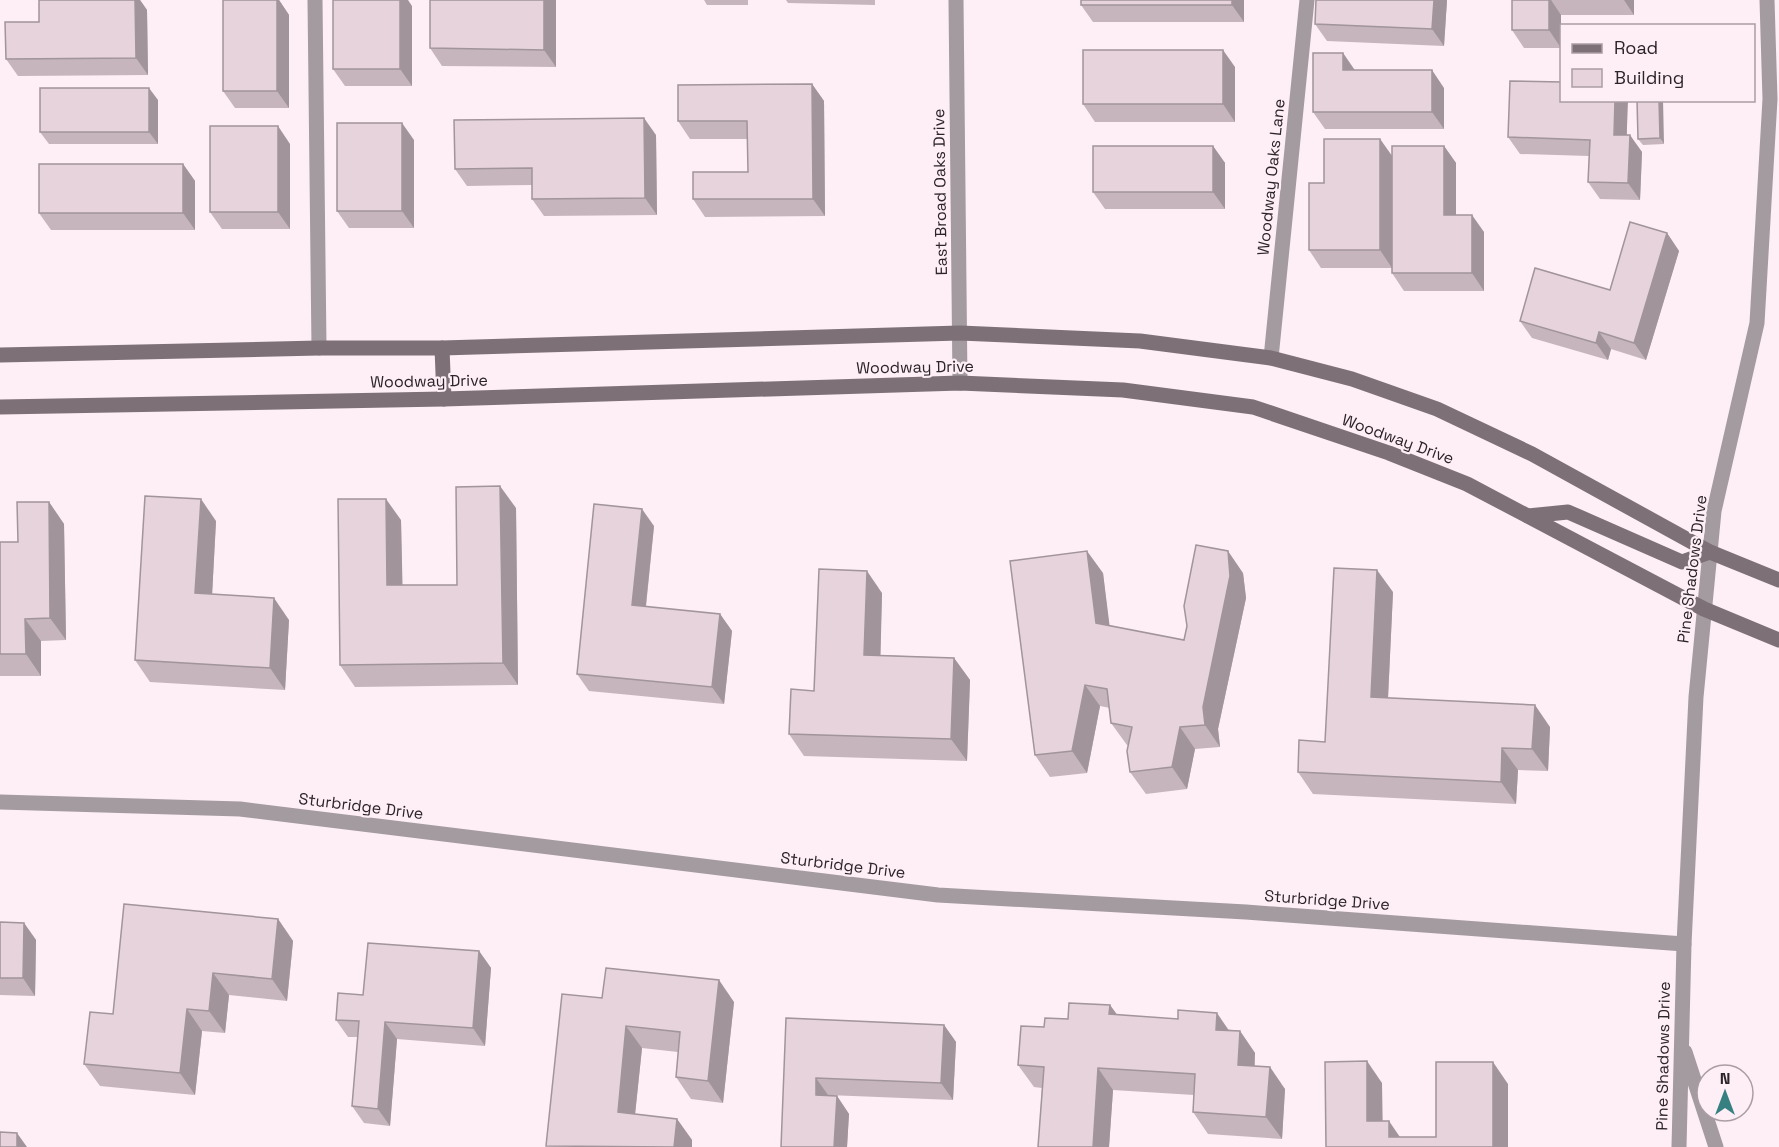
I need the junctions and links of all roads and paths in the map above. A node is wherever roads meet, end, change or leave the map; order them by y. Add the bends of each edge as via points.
1 (315, 0) edge
2 (956, 0) edge
3 (1307, 0) edge
4 (1767, 0) edge
5 (1775, 99) edge
6 (960, 333) junction
7 (318, 348) junction
8 (442, 348) junction
9 (0, 355) edge
10 (1271, 358) junction
11 (960, 383) junction
12 (444, 399) junction
13 (0, 407) edge
14 (1528, 516) junction
15 (1710, 552) junction
16 (1779, 580) edge
17 (1704, 609) junction
18 (1779, 640) edge
19 (0, 802) edge
20 (1684, 944) junction
21 (1682, 1044) junction
22 (1679, 1147) edge
23 (1716, 1147) edge

1 - 7 street
2 - 6 street, East Broad Oaks Drive
3 - 10 street, Woodway Oaks Lane
4 - 5 street, Pine Shadows Drive
5 - 15 street, Pine Shadows Drive via 1757,324 1714,511
6 - 8 main road, Woodway Drive
6 - 10 main road, Woodway Drive via 1140,340
6 - 11 street, East Broad Oaks Drive
7 - 8 main road, Woodway Drive
7 - 9 main road, Woodway Drive
8 - 12 main road
10 - 15 main road, Woodway Drive via 1437,409 1532,454
11 - 12 main road, Woodway Drive
11 - 14 main road, Woodway Drive via 1123,390 1253,407 1389,453 1467,484
12 - 13 main road, Woodway Drive
14 - 15 main road via 1568,512 1682,562
14 - 17 main road, Woodway Drive
15 - 16 main road, Woodway Drive
15 - 17 street, Pine Shadows Drive
17 - 18 main road, Woodway Drive
17 - 20 street, Pine Shadows Drive
19 - 20 street, Sturbridge Drive via 240,809 938,895 1258,913
20 - 21 street, Pine Shadows Drive
21 - 22 street, Pine Shadows Drive
21 - 23 street

